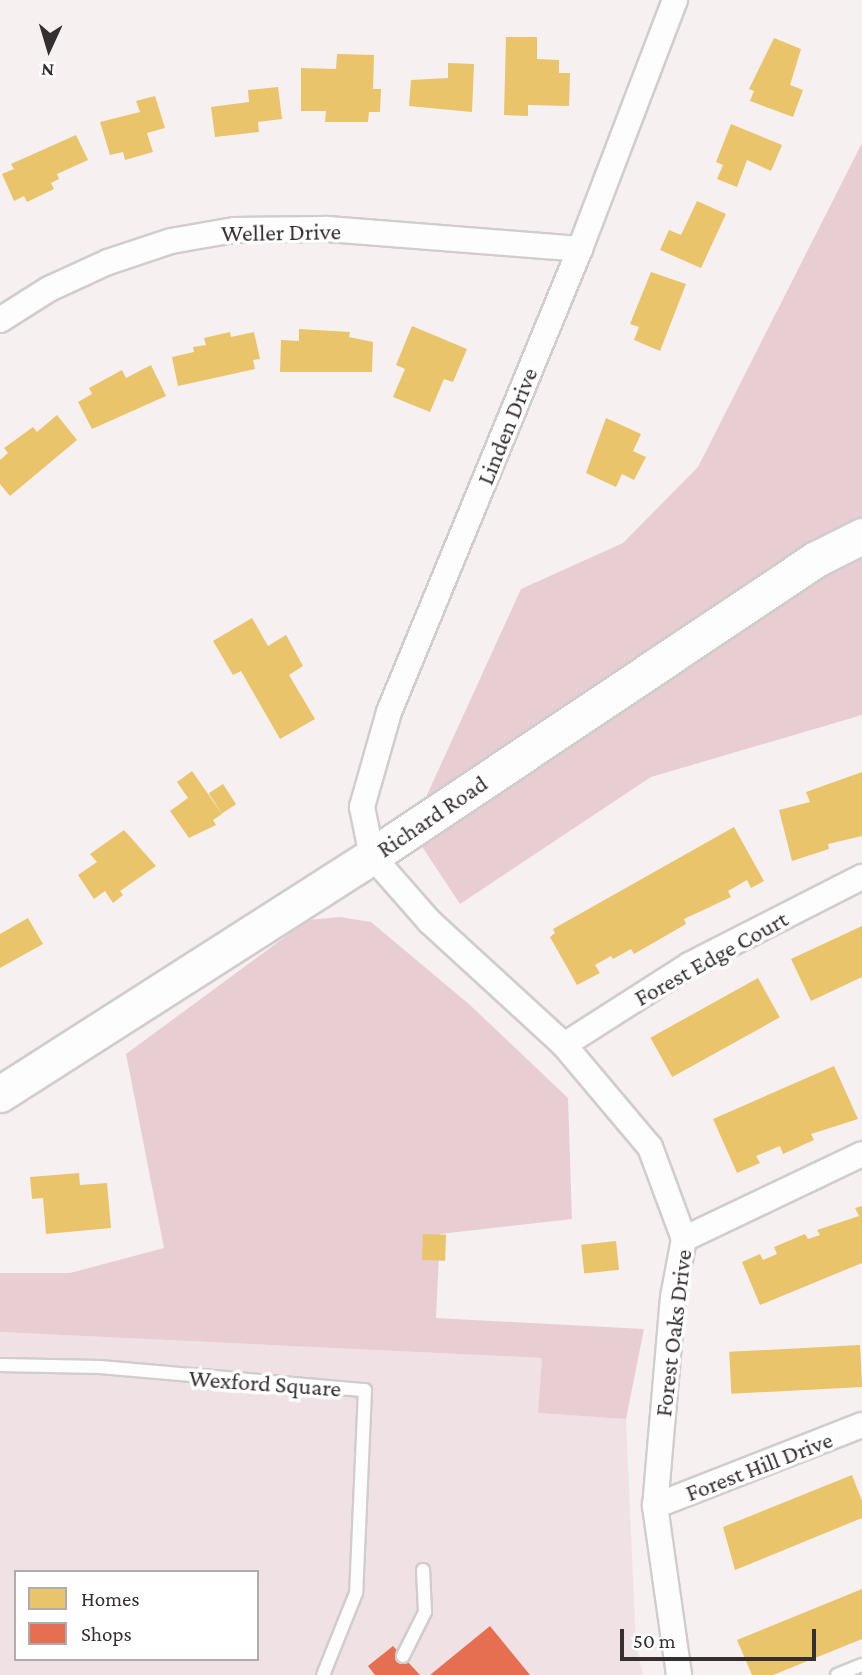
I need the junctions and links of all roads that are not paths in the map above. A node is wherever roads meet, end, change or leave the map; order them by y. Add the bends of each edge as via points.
1 (675, 0) edge
2 (580, 249) junction
3 (0, 320) edge
4 (862, 536) edge
5 (372, 856) junction
6 (862, 877) edge
7 (564, 1045) junction
8 (0, 1094) edge
9 (862, 1154) edge
10 (684, 1239) junction
11 (0, 1365) edge
12 (862, 1426) edge
13 (656, 1506) junction
14 (423, 1570) dead end
15 (403, 1656) dead end
16 (862, 1665) edge
17 (323, 1675) edge
18 (679, 1675) edge
19 (837, 1675) edge

1 - 2 street, Linden Drive
2 - 3 street, Weller Drive via 327,229 234,230 171,241 108,262 49,289
2 - 5 street, Linden Drive via 389,712 362,807
4 - 5 street, Richard Road via 816,559
5 - 7 street, Forest Oaks Drive via 430,922
5 - 8 street, Richard Road
6 - 7 street, Forest Edge Court via 689,965
7 - 10 street, Forest Oaks Drive via 650,1147
9 - 10 street
10 - 13 street, Forest Oaks Drive via 673,1297
11 - 17 lane, Wexford Square via 100,1367 365,1390 356,1593
12 - 13 street, Forest Hill Drive
13 - 18 street, Forest Oaks Drive
14 - 15 lane via 425,1612
16 - 19 lane

